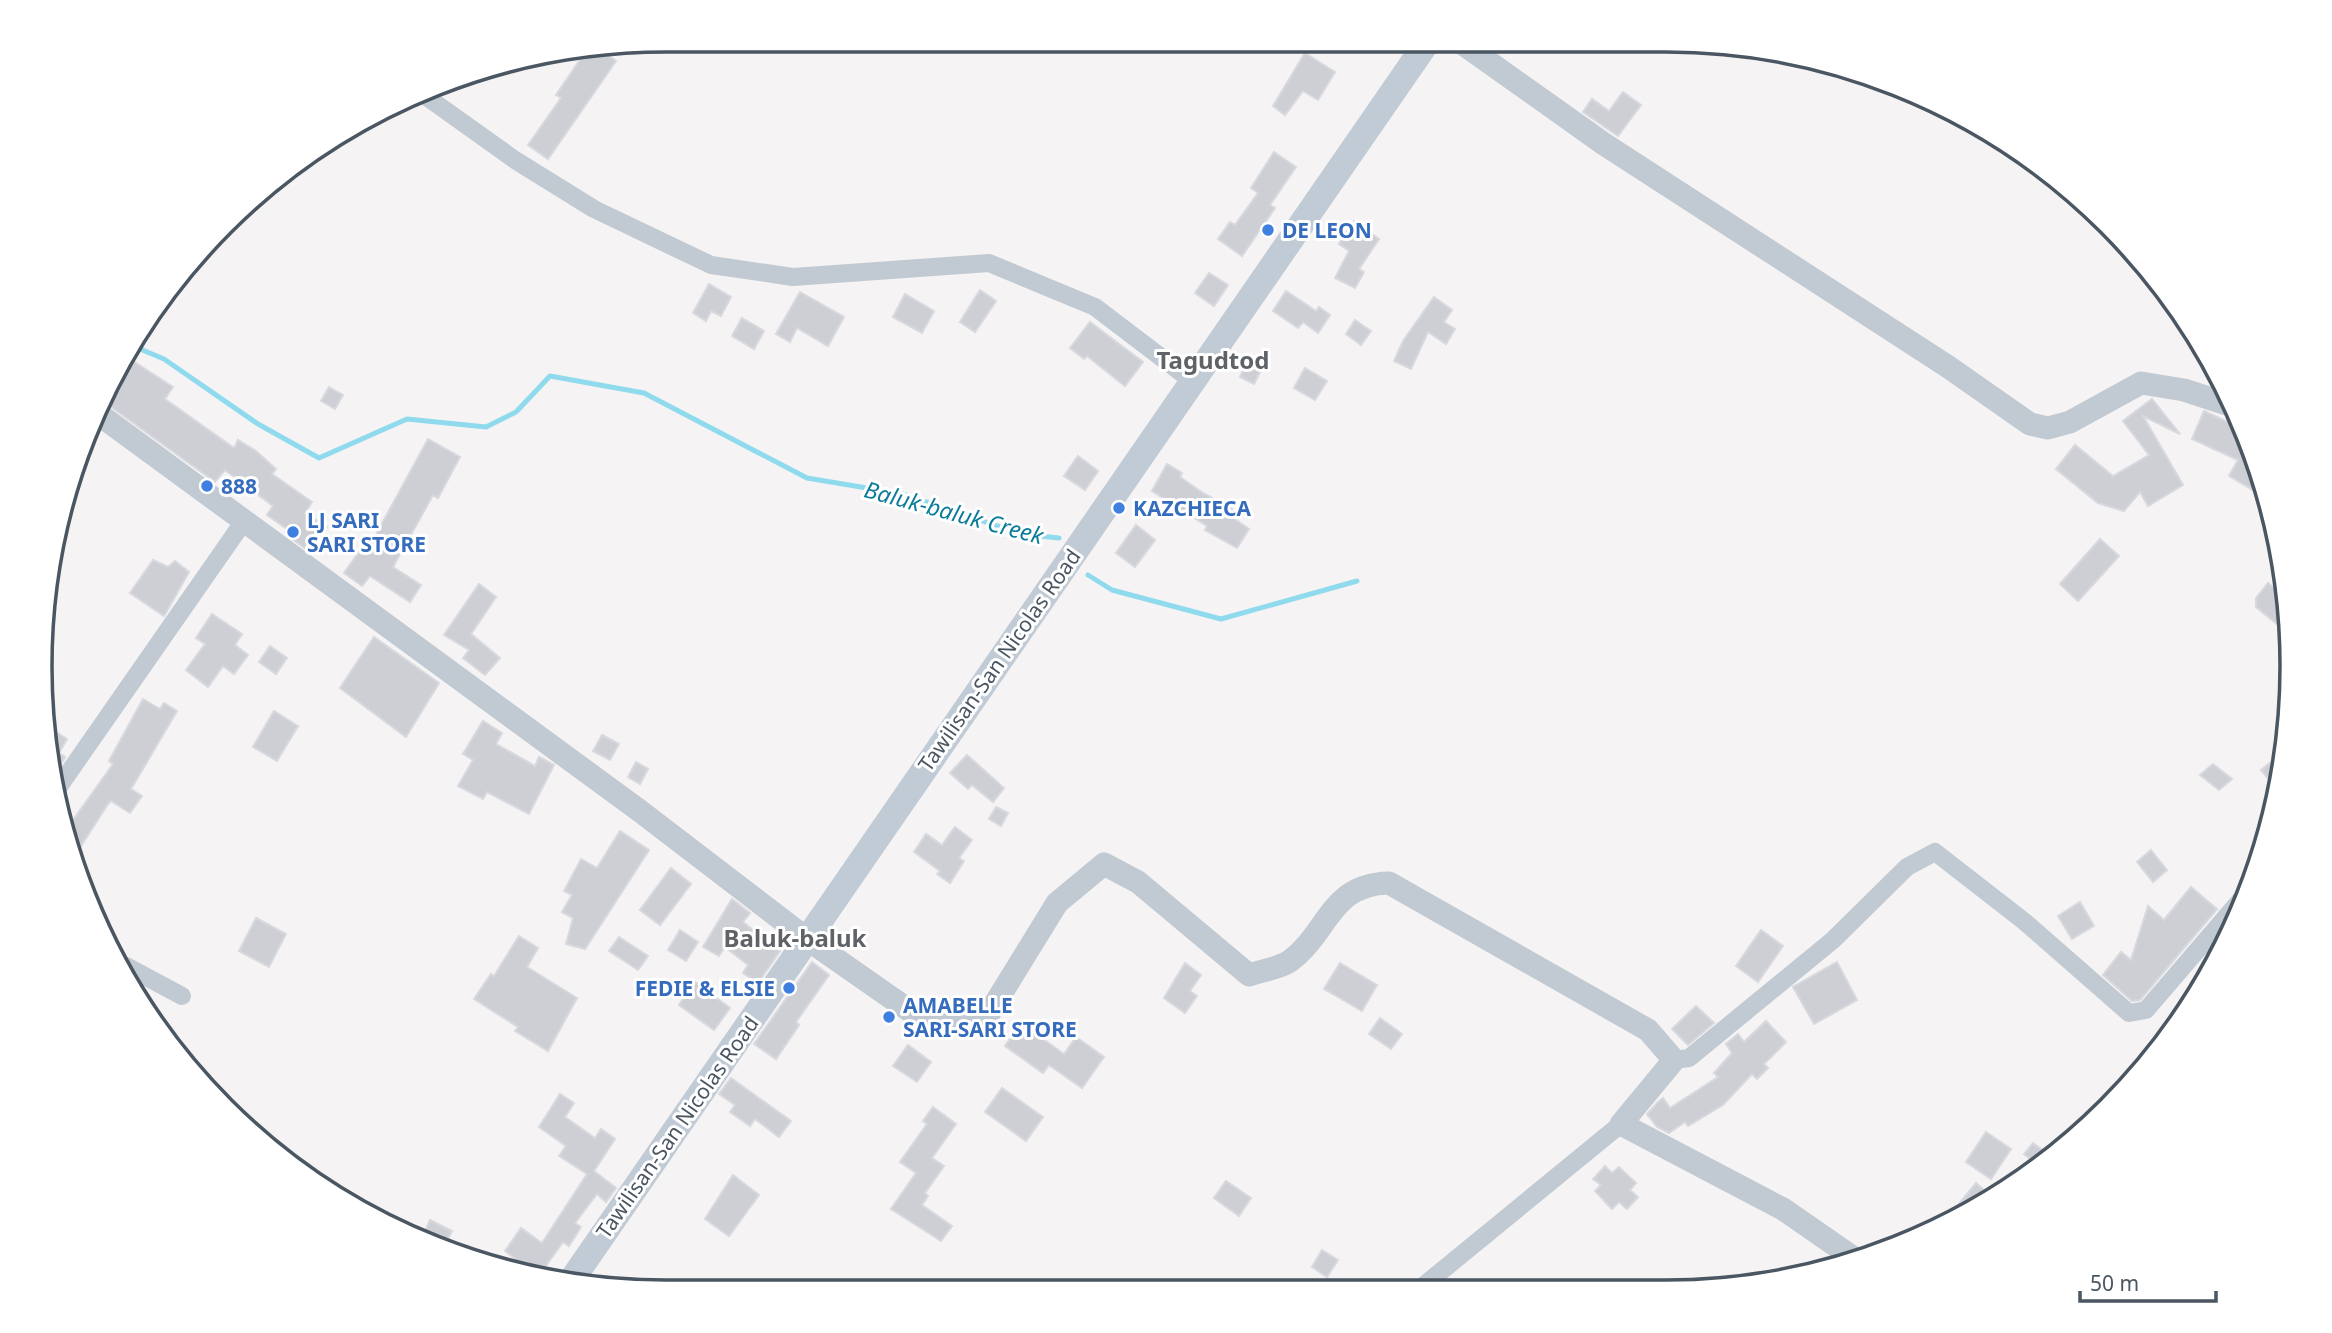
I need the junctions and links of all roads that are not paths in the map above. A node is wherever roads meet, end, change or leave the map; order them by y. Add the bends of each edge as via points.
1 (1420, 52) edge
2 (1474, 52) edge
3 (431, 100) edge
4 (1191, 380) junction
5 (2219, 401) edge
6 (105, 418) edge
7 (244, 521) junction
8 (63, 781) edge
9 (2225, 917) edge
10 (807, 939) junction
11 (133, 970) edge
12 (182, 996) dead end
13 (1674, 1059) junction
14 (1621, 1124) junction
15 (1847, 1253) edge
16 (576, 1273) edge
17 (1430, 1280) edge

1 - 4 main road, Tawilisan-San Nicolas Road
2 - 5 street via 1604,144 2030,424 2048,428 2070,422 2141,383
3 - 4 street via 594,209 711,265 793,277 989,263 1095,307
4 - 10 main road, Tawilisan-San Nicolas Road
6 - 7 street
7 - 8 street
7 - 10 street
9 - 13 street via 2146,1010 2129,1013 2025,922 1935,852 1907,867 1833,940 1689,1058
10 - 13 street via 933,1027 985,1020 1057,903 1104,864 1138,882 1249,975 1290,961 1349,893 1368,883 1389,883 1648,1030
10 - 16 main road, Tawilisan-San Nicolas Road
11 - 12 street
13 - 14 street
14 - 15 street via 1783,1209
14 - 17 street

